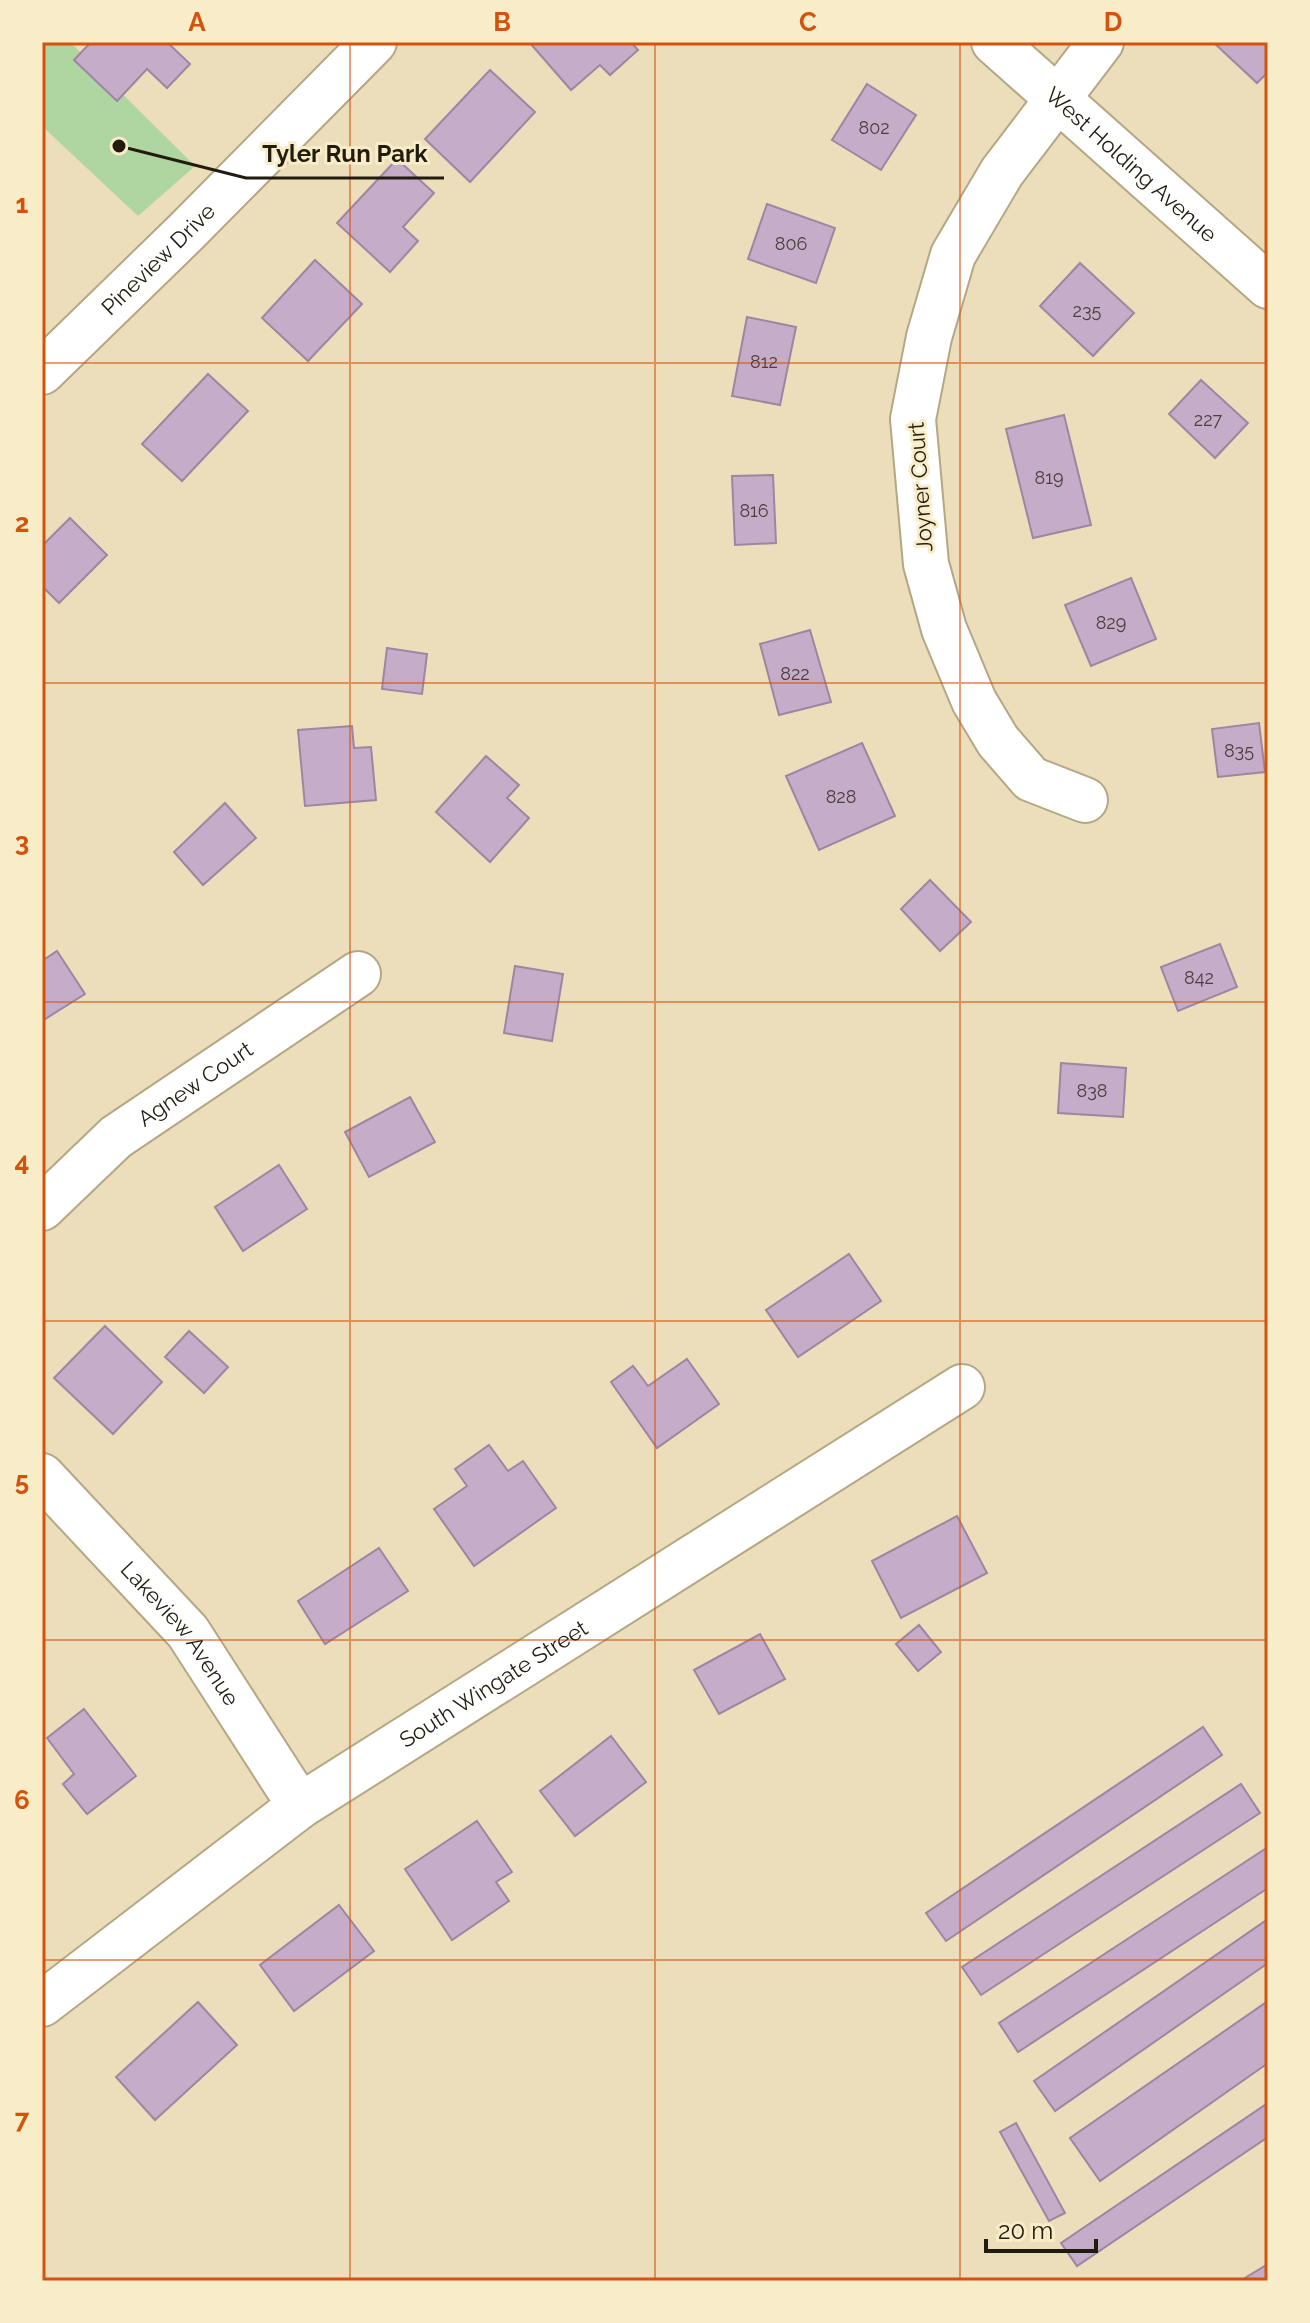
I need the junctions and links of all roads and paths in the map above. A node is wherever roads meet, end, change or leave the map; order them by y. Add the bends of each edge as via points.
1 (374, 42) edge
2 (994, 42) edge
3 (1101, 42) edge
4 (1058, 97) junction
5 (1268, 286) edge
6 (42, 372) edge
7 (1085, 800) dead end
8 (358, 974) dead end
9 (42, 1208) edge
10 (962, 1387) dead end
11 (42, 1476) edge
12 (300, 1806) junction
13 (42, 2004) edge

1 - 6 street, Pineview Drive
2 - 4 street, West Holding Avenue
3 - 4 street
4 - 5 street, West Holding Avenue
4 - 7 street, Joyner Court via 1002,172 953,255 913,419 926,564 944,629 974,701 998,741 1031,779
8 - 9 street, Agnew Court via 116,1137
10 - 12 street, South Wingate Street
11 - 12 street, Lakeview Avenue via 188,1632
12 - 13 street, South Wingate Street

